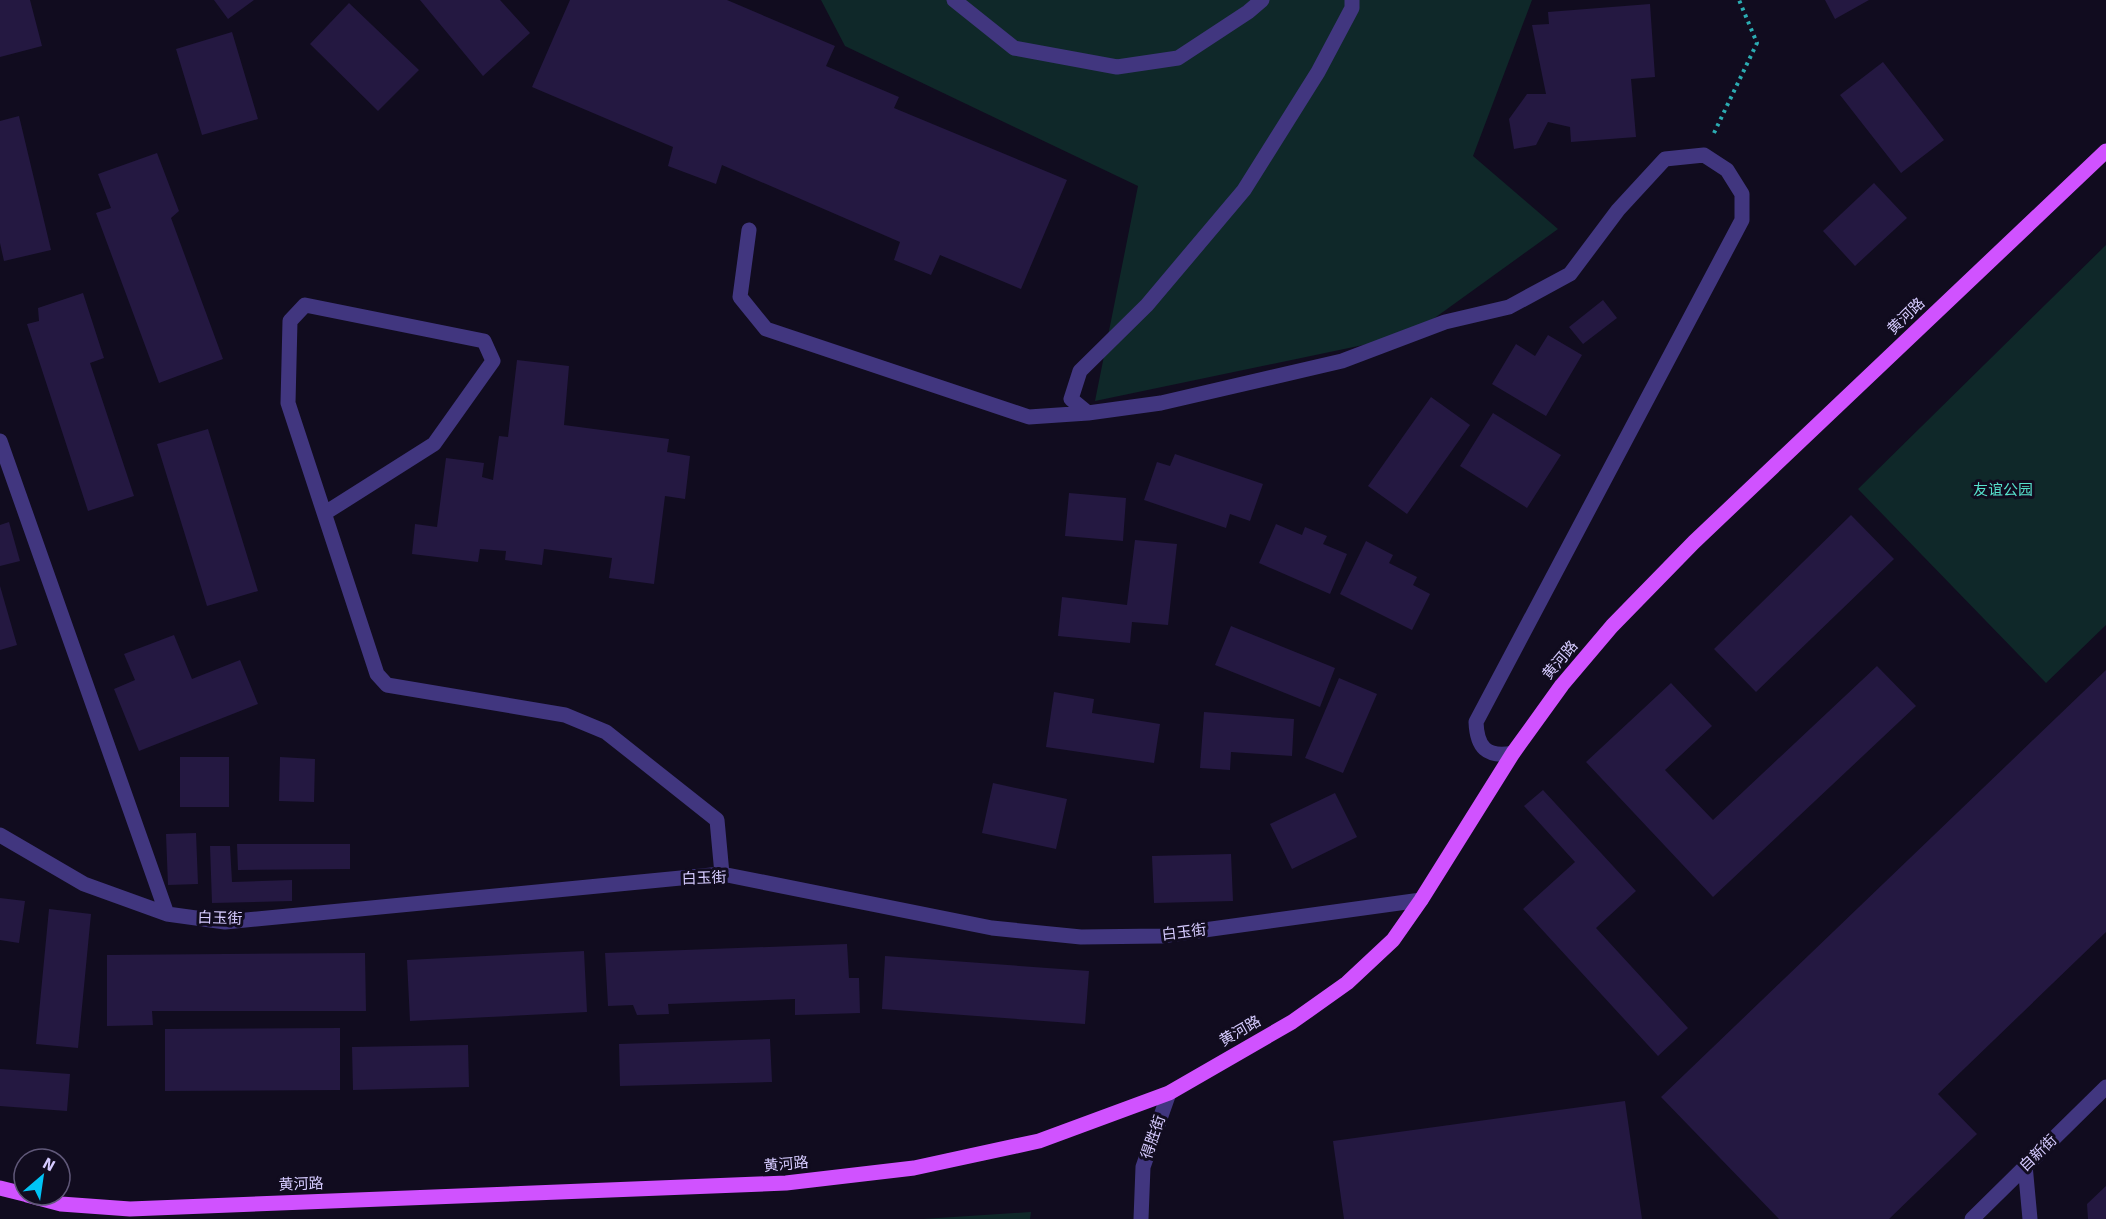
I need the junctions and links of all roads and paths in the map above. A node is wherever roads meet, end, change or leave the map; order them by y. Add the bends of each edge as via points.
1 (954, 0) edge
2 (1262, 0) edge
3 (1352, 0) edge
4 (1739, 0) edge
5 (2106, 151) edge
6 (1704, 155) junction
7 (749, 230) dead end
8 (1088, 413) junction
9 (0, 441) edge
10 (325, 513) junction
11 (1513, 753) junction
12 (0, 835) edge
13 (722, 874) junction
14 (1421, 900) junction
15 (167, 914) junction
16 (2106, 1088) edge
17 (1168, 1093) junction
18 (2025, 1165) junction
19 (72, 1205) edge
20 (1141, 1219) edge
21 (1972, 1219) edge
22 (2030, 1219) edge

1 - 2 street via 1014,48 1117,67 1178,58
3 - 8 street via 1352,8 1318,72 1244,190 1147,305 1080,371 1071,399
4 - 6 path via 1757,43
5 - 11 main road, 黄河路 via 1694,542 1598,643
6 - 8 street via 1665,159 1618,210 1570,274 1509,307 1444,322 1342,361 1161,403
6 - 11 street via 1727,170 1742,194 1742,220 1476,722 1476,738 1486,750 1502,755
7 - 8 street via 740,297 766,329 1029,417
9 - 15 street
10 - 10 street via 434,444 493,361 484,341 305,305 290,321 288,403
10 - 13 street via 377,674 387,685 565,715 606,732 717,820
11 - 14 main road, 黄河路
12 - 15 street, 白玉街 via 84,884
13 - 14 street, 白玉街 via 992,928 1080,937 1161,936
13 - 15 street, 白玉街 via 225,921
14 - 17 main road, 黄河路 via 1392,939 1347,983 1292,1022
16 - 18 street, 自新街
17 - 19 main road, 黄河路 via 1039,1141 914,1168 786,1183 130,1209
17 - 20 street, 得胜街 via 1143,1167
18 - 21 street, 自新街
18 - 22 street

